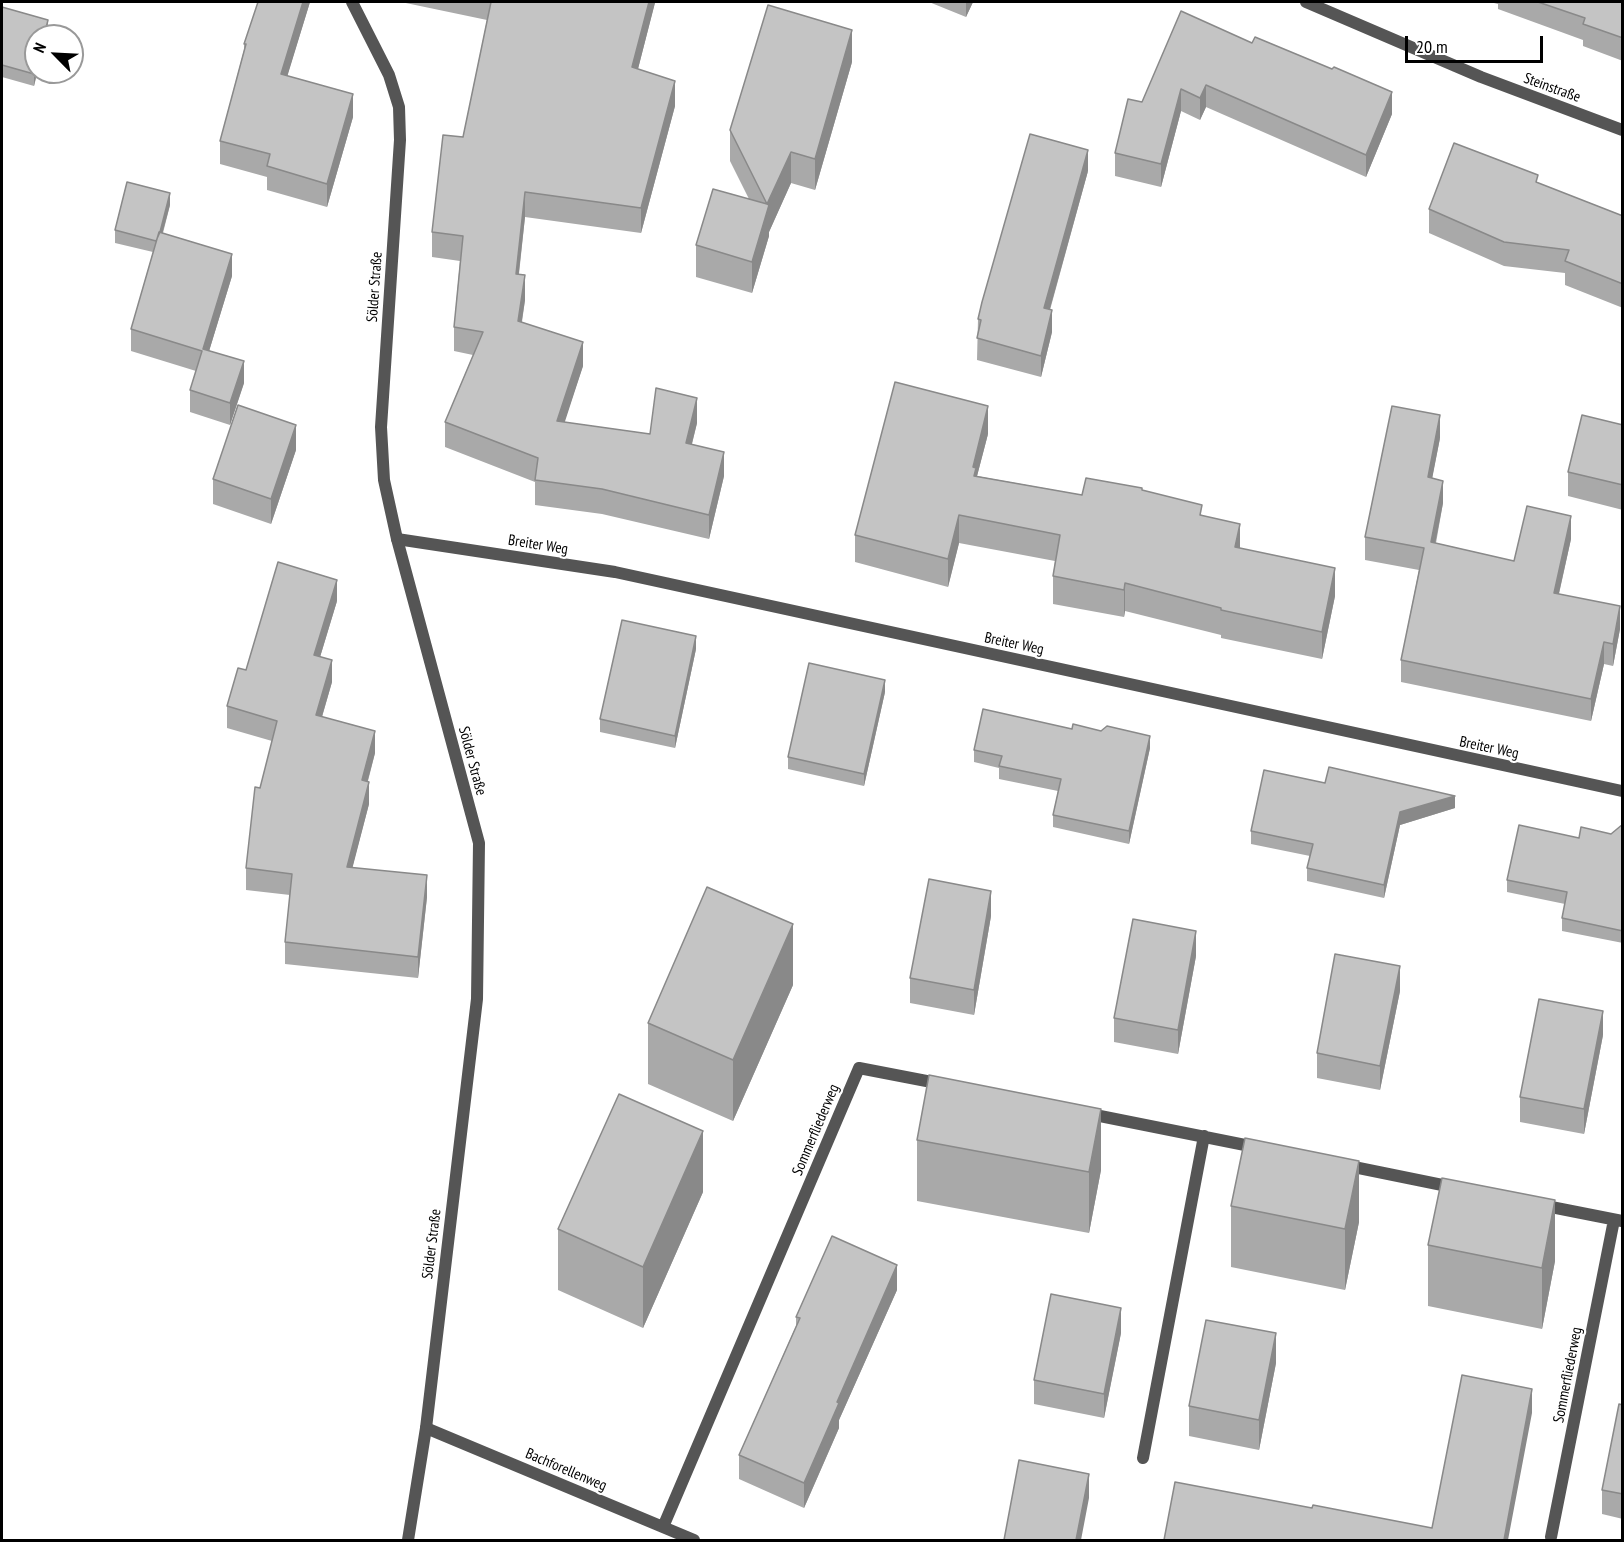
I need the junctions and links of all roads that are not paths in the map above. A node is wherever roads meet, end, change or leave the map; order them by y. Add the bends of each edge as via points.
1 (352, 2) edge
2 (1306, 2) edge
3 (1623, 130) edge
4 (397, 539) junction
5 (1623, 791) edge
6 (951, 1086) edge
7 (1078, 1111) edge
8 (1204, 1136) junction
9 (1275, 1151) edge
10 (1333, 1162) edge
11 (1474, 1191) edge
12 (1532, 1203) edge
13 (1618, 1220) edge
14 (426, 1428) junction
15 (1143, 1458) dead end
16 (663, 1527) junction
17 (1551, 1537) dead end
18 (408, 1540) edge
19 (694, 1540) edge

1 - 4 street, Sölder Straße via 389,75 399,107 381,427 384,480
2 - 3 street, Steinstraße via 1481,77
4 - 5 street, Breiter Weg via 615,572
4 - 14 street, Sölder Straße via 479,843 477,999
6 - 16 street, Sommerfliederweg via 859,1068
7 - 8 street
8 - 9 street
8 - 15 street
10 - 11 street
12 - 13 street, Sommerfliederweg
13 - 17 street, Sommerfliederweg
14 - 16 street, Bachforellenweg
14 - 18 street, Sölder Straße
16 - 19 street, Bachforellenweg

